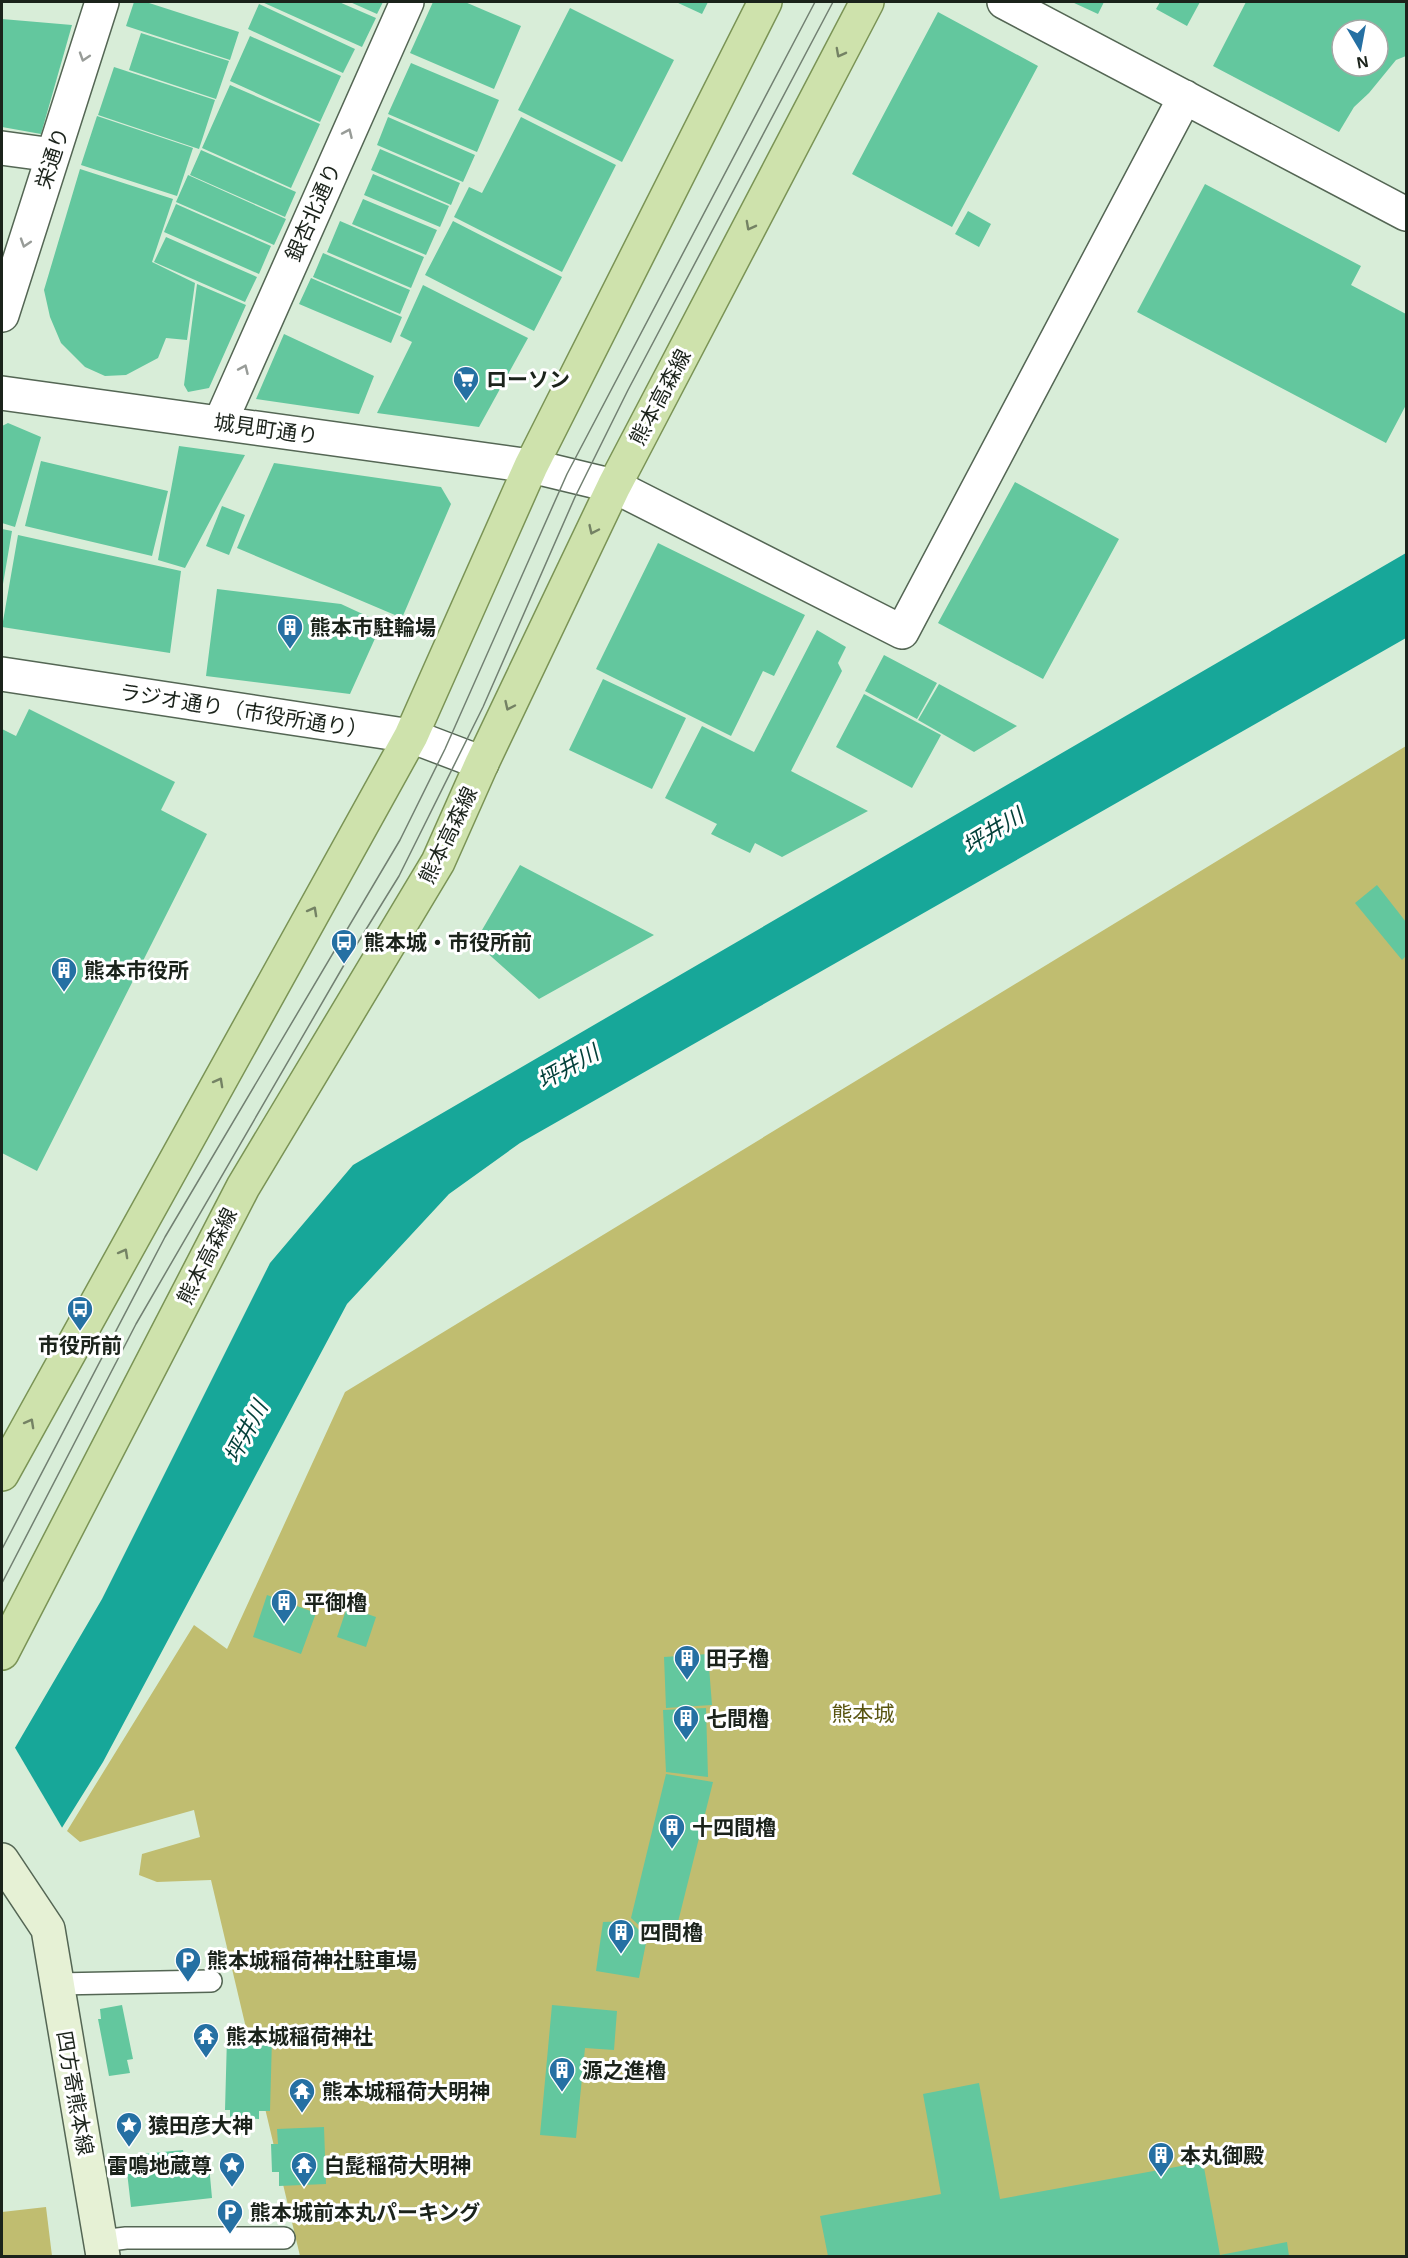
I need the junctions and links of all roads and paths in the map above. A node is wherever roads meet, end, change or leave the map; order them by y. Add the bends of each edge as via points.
1 (102, 2) edge
2 (406, 2) edge
3 (765, 2) edge
4 (867, 2) edge
5 (1004, 2) edge
6 (1185, 97) junction
7 (2, 148) edge
8 (53, 155) junction
9 (1407, 214) edge
10 (2, 315) edge
11 (2, 393) edge
12 (220, 423) junction
13 (531, 465) junction
14 (614, 486) junction
15 (2, 674) edge
16 (411, 736) junction
17 (482, 763) junction
18 (2, 1474) edge
19 (2, 1653) edge
20 (2, 1860) edge
21 (212, 1981) dead end
22 (57, 1984) junction
23 (285, 2238) dead end
24 (102, 2249) edge

1 -> 8 street, 栄通り
12 -> 2 street, 銀杏北通り
3 - 13 main road
4 -> 14 main road, 熊本高森線
5 - 6 street
6 - 9 street
6 - 14 street, 城見町通り via 902,632
7 - 8 street
8 -> 10 street, 栄通り
11 - 12 street, 城見町通り
12 - 13 street, 城見町通り
13 - 14 street, 城見町通り
13 - 16 main road
14 -> 17 main road, 熊本高森線
15 - 16 street, ラジオ通り（市役所通り）
16 - 17 street, ラジオ通り（市役所通り）
18 -> 16 main road
17 - 19 main road, 熊本高森線 via 438,862 243,1187
20 - 22 main road, 四方寄熊本線 via 48,1929
21 - 22 lane
22 - 24 main road, 四方寄熊本線
23 - 24 lane via 126,2238

